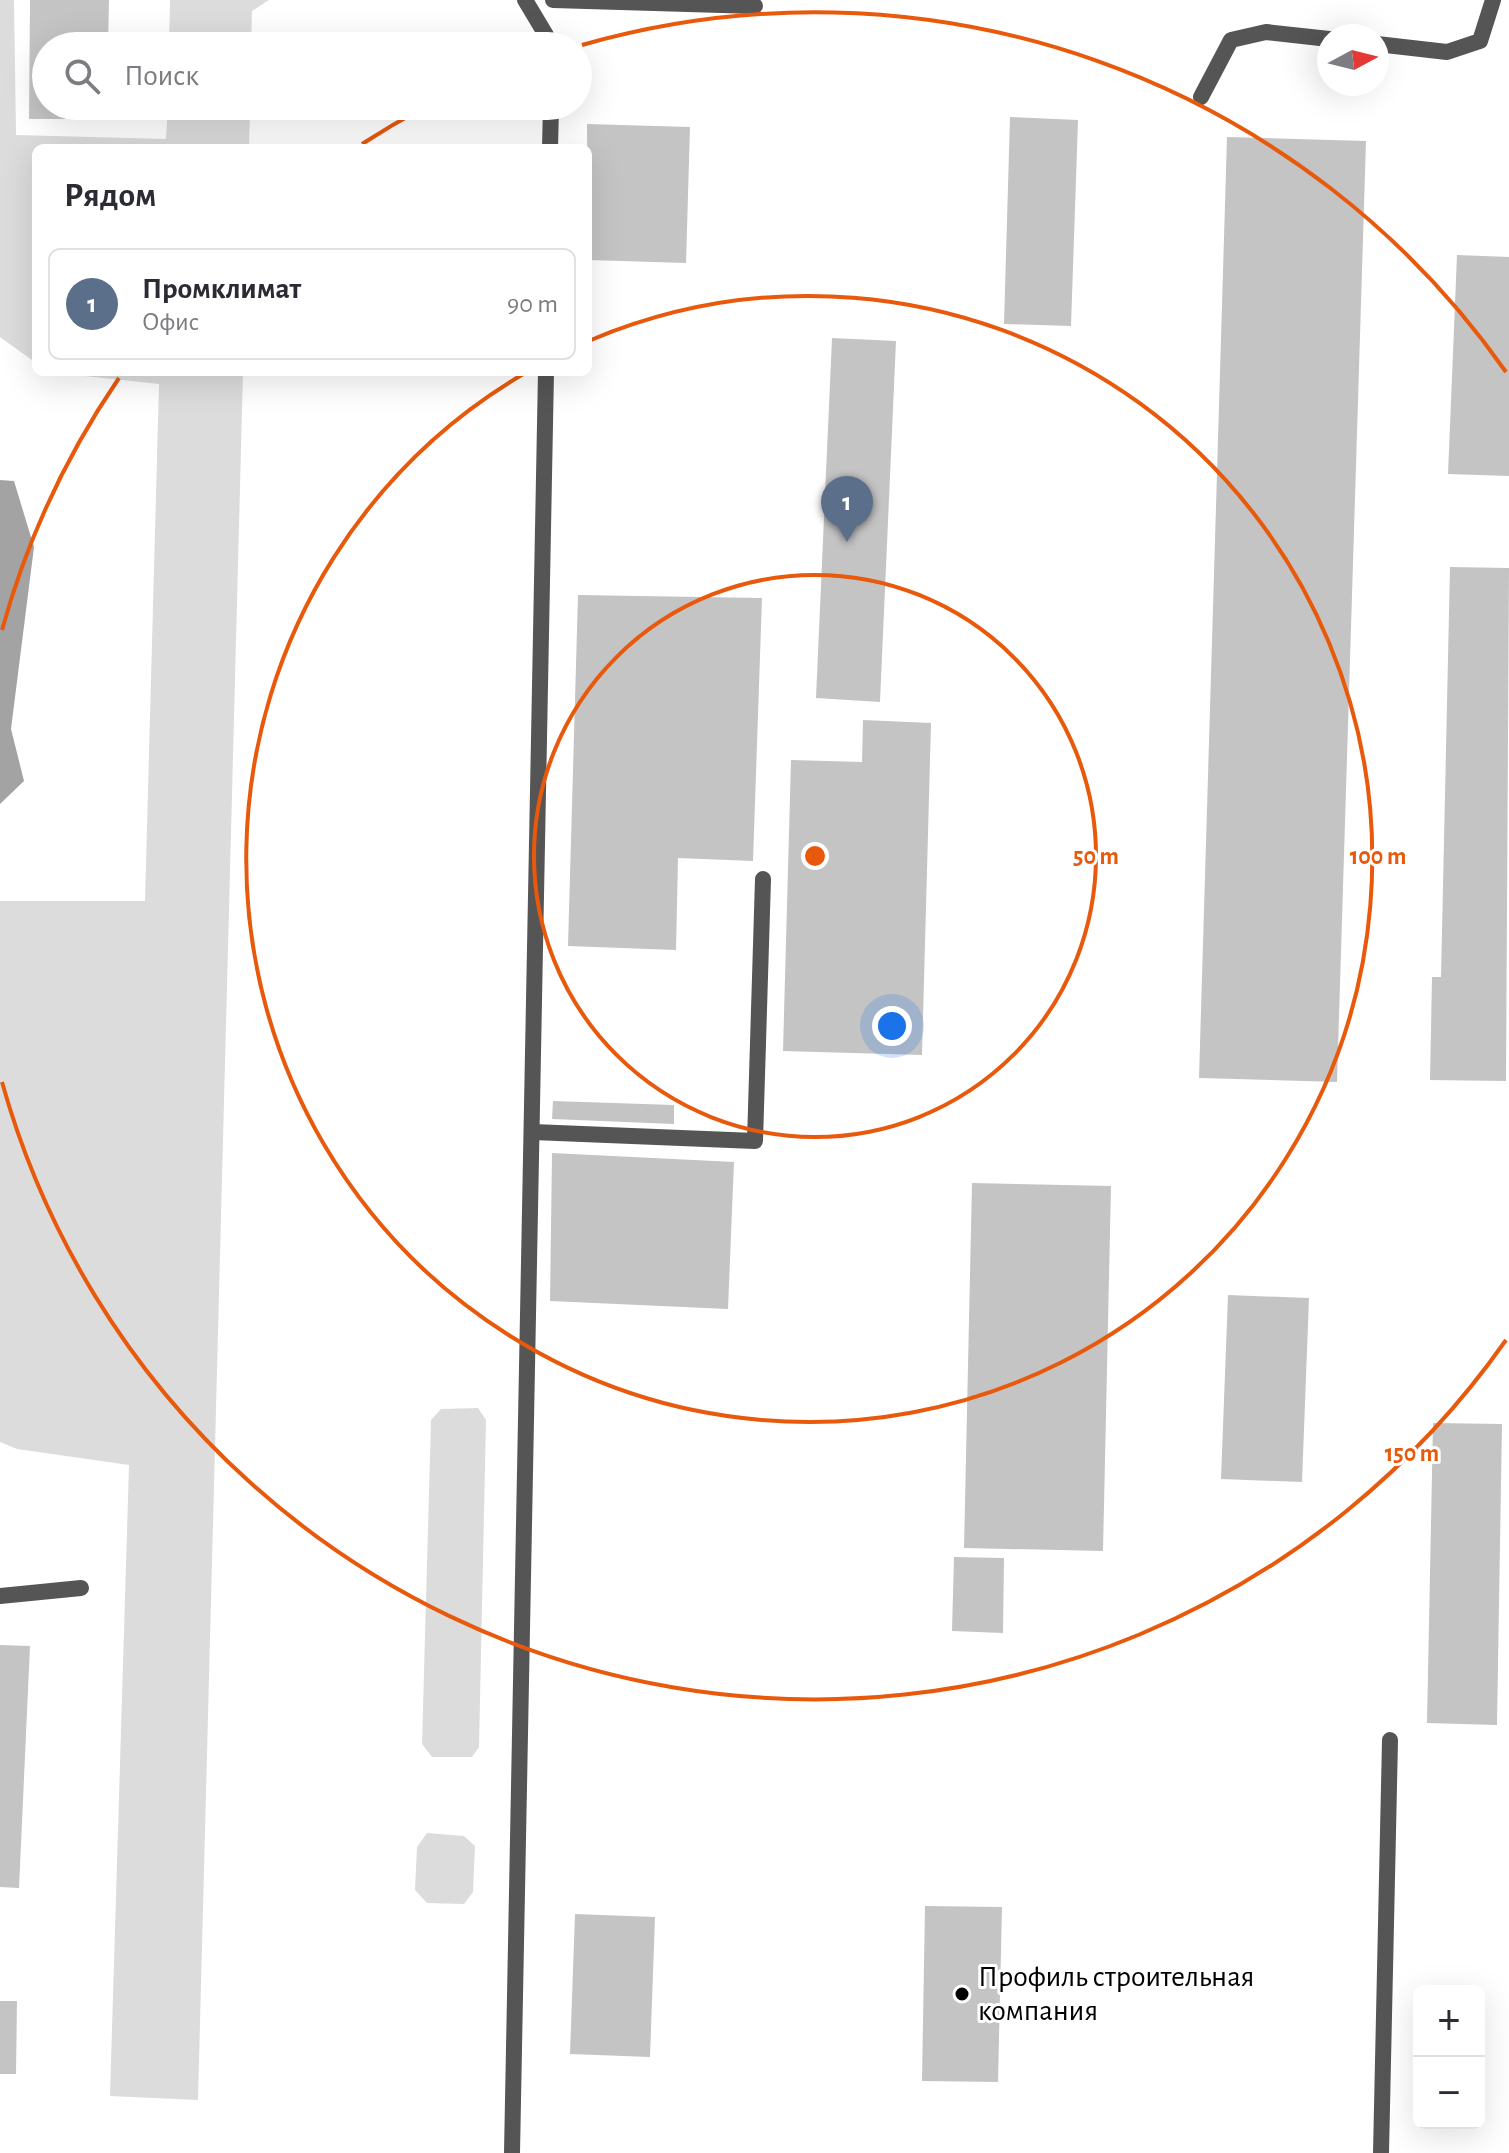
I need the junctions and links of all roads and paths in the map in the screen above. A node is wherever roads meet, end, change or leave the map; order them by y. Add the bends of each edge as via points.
1 (525, 0) edge
2 (553, 0) edge
3 (1493, 0) edge
4 (755, 6) dead end
5 (544, 32) edge
6 (1317, 38) edge
7 (1389, 45) edge
8 (1201, 97) dead end
9 (551, 120) edge
10 (550, 144) edge
11 (546, 376) edge
12 (763, 879) dead end
13 (533, 1132) junction
14 (81, 1588) dead end
15 (0, 1596) edge
16 (1390, 1740) dead end
17 (512, 2153) edge
18 (1381, 2153) edge

1 - 5 street
2 - 4 street
3 - 7 street via 1480,41 1447,52
6 - 8 street via 1266,32 1231,40
9 - 10 street
11 - 13 street
12 - 13 street via 755,1141
13 - 17 street
14 - 15 street
16 - 18 street

